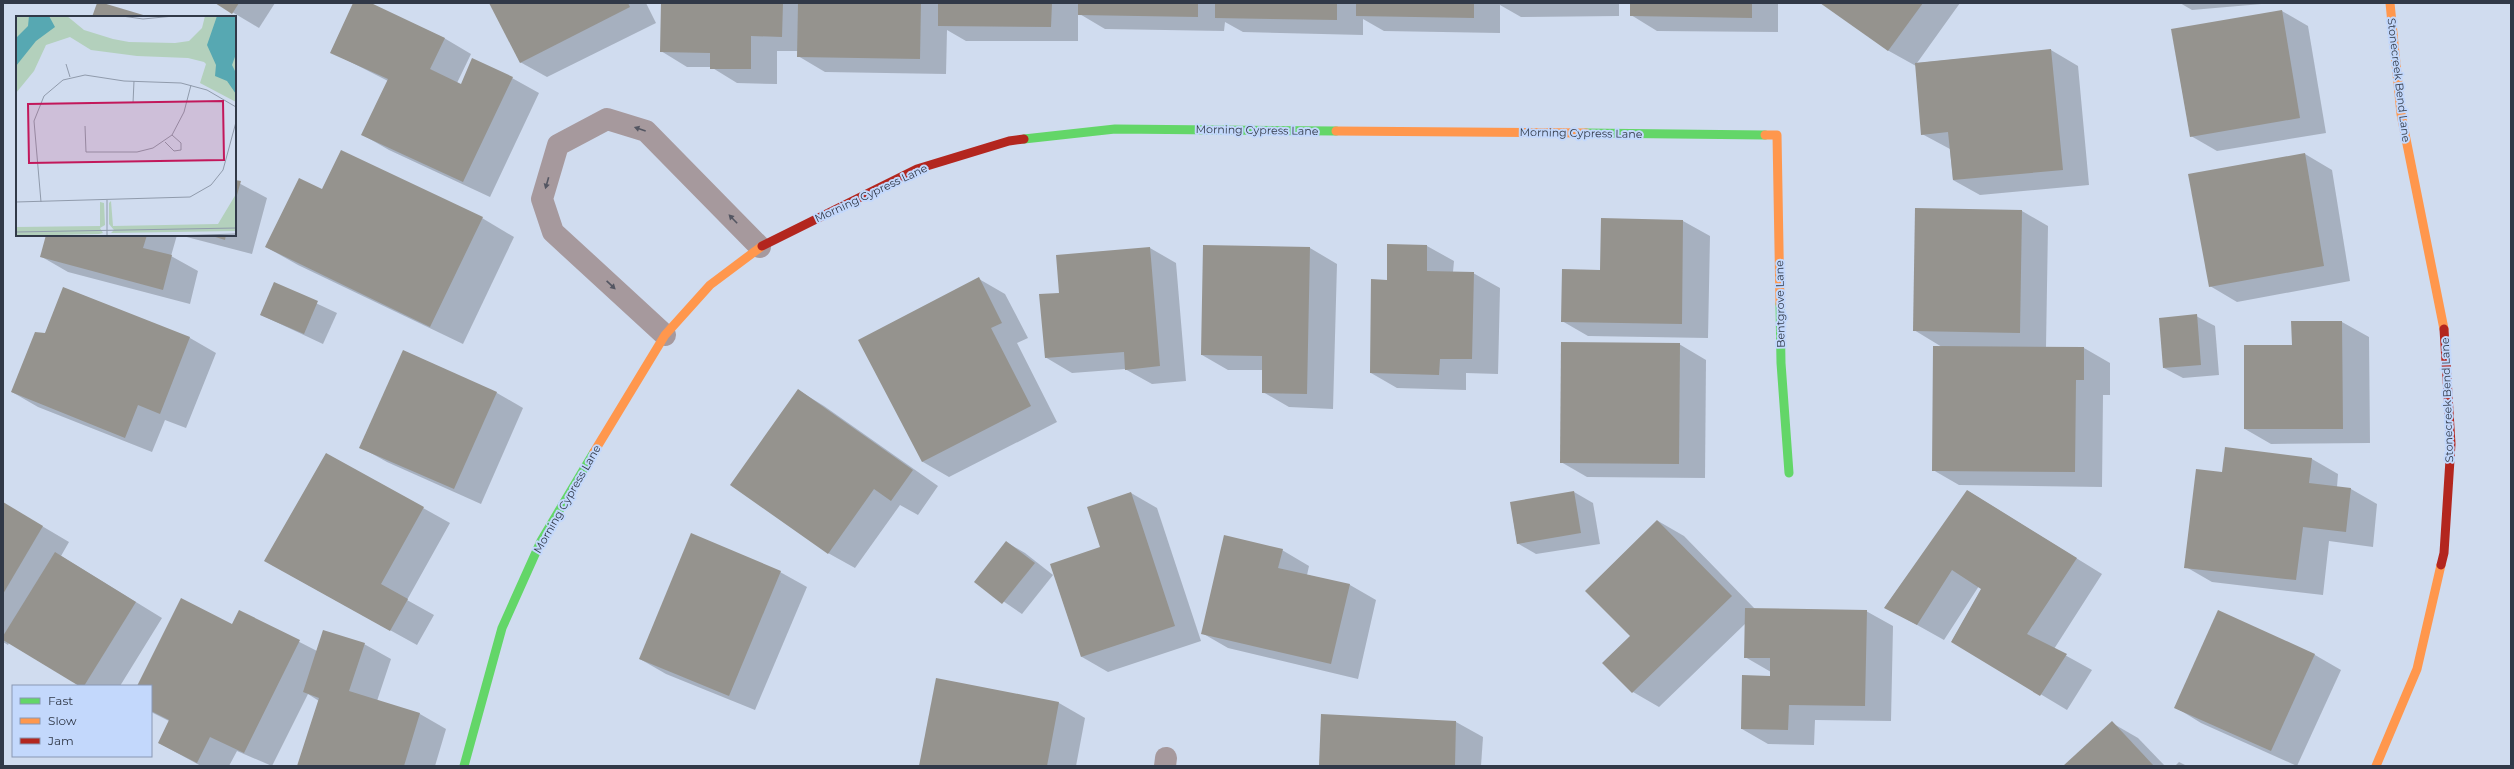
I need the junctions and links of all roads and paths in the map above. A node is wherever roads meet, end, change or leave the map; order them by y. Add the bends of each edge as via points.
1 (2390, 3) edge
2 (1777, 135) joint
3 (760, 247) junction
4 (665, 335) junction
5 (1789, 473) dead end
6 (464, 766) edge
7 (2376, 766) edge

1 - 7 street, Stonecreek Bend Lane via 2401,114 2446,341 2451,444 2444,553 2417,669
2 - 3 street, Morning Cypress Lane via 1115,129 1009,141 917,169
2 - 5 street, Bentgrove Lane via 1781,363
3 - 4 street, Morning Cypress Lane via 710,285
3 -> 4 street via 646,131 607,118 558,145 542,199 553,232
4 - 6 street, Morning Cypress Lane via 541,541 502,628

